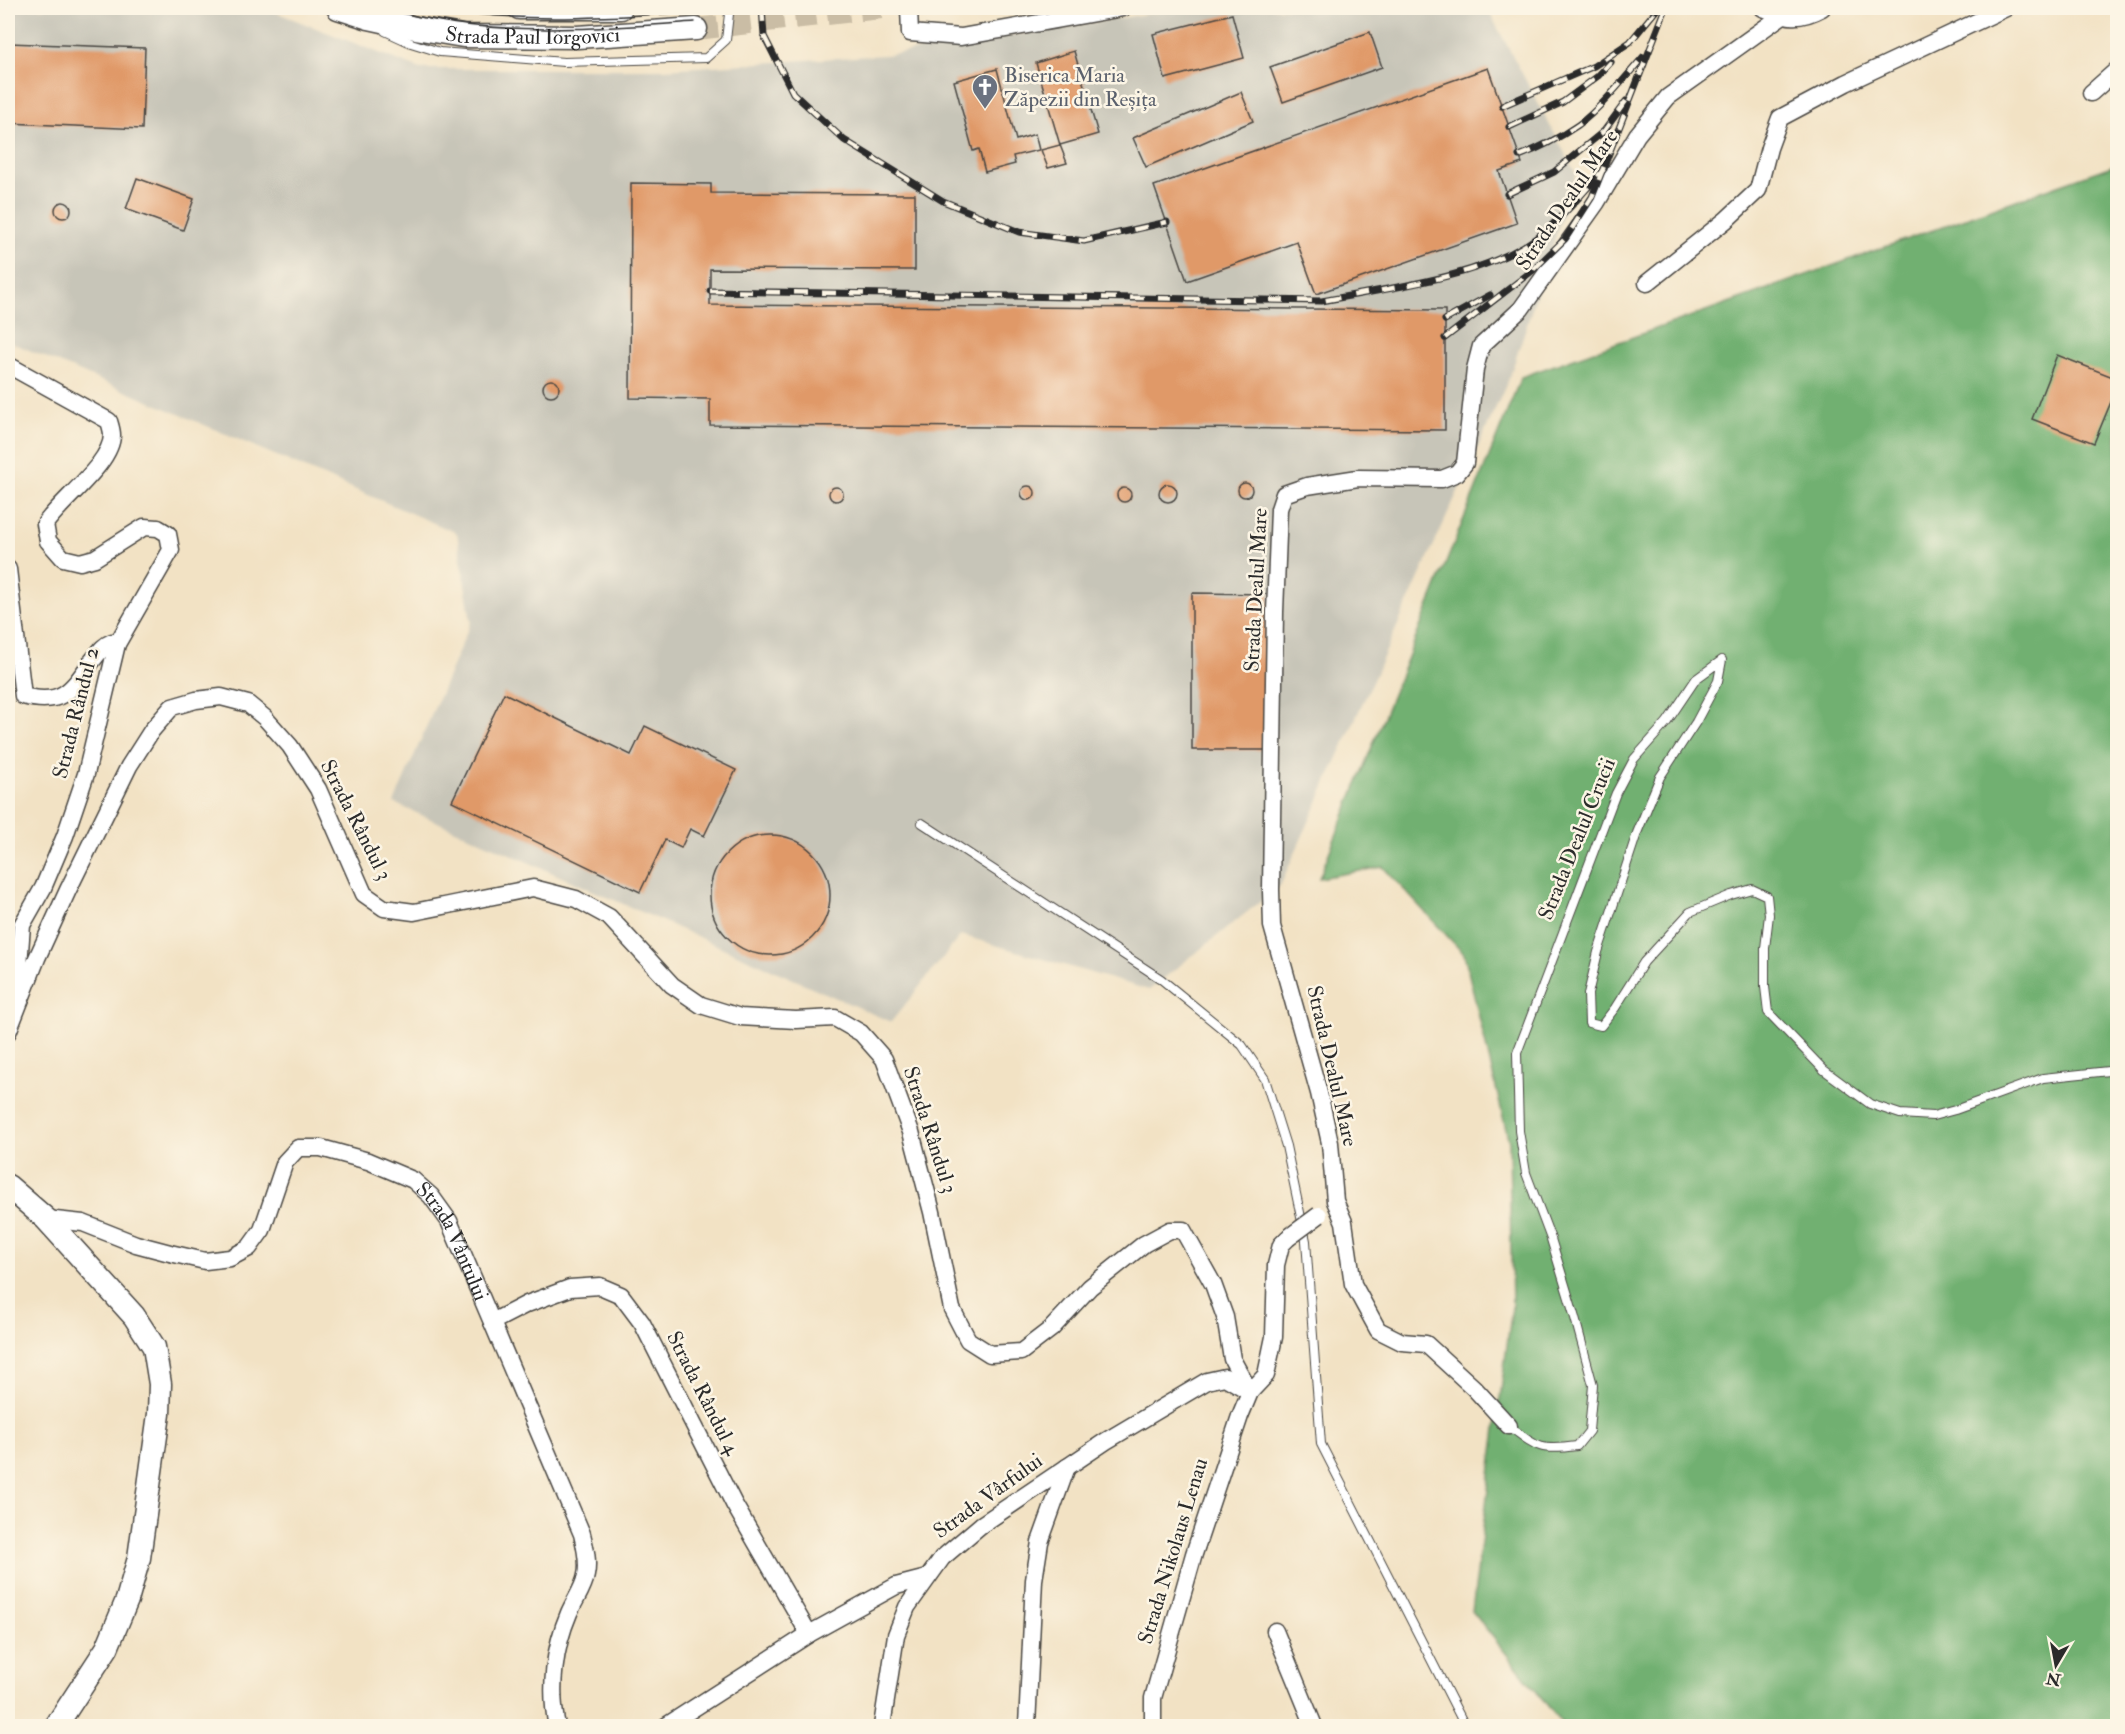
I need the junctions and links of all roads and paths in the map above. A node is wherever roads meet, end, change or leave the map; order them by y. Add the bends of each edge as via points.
1 (338, 8) edge
2 (519, 8) edge
3 (621, 8) edge
4 (726, 8) edge
5 (909, 8) edge
6 (1123, 8) edge
7 (1763, 8) edge
8 (1822, 8) edge
9 (2006, 8) edge
10 (1783, 15) junction
11 (369, 18) junction
12 (696, 29) tunnel mouth
13 (2118, 69) edge
14 (2091, 93) dead end
15 (1647, 283) dead end
16 (8, 365) edge
17 (8, 569) edge
18 (117, 644) junction
19 (922, 823) dead end
20 (16, 1010) junction
21 (8, 1032) edge
22 (2118, 1071) edge
23 (8, 1186) edge
24 (1335, 1201) junction
25 (46, 1219) junction
26 (492, 1322) junction
27 (1250, 1392) junction
28 (1509, 1426) joint
29 (1067, 1467) junction
30 (927, 1578) junction
31 (1275, 1631) dead end
32 (809, 1634) junction
33 (56, 1726) edge
34 (557, 1726) edge
35 (666, 1726) edge
36 (882, 1726) edge
37 (1027, 1726) edge
38 (1154, 1726) edge
39 (1314, 1726) edge
40 (1465, 1726) edge

1 - 11 street, Strada Paul Iorgovici
2 - 3 street, Strada Paul Iorgovici
4 - 11 lane via 726,40 706,58 658,60 564,62 441,52 411,43
5 - 6 street via 910,33 961,37
7 - 10 street
8 - 10 street via 1797,17
9 - 15 street via 1780,118 1758,190
10 - 24 street, Strada Dealul Mare via 1668,98 1638,135 1597,202 1521,309 1481,346 1465,463 1457,472 1442,479 1358,478 1284,494 1279,509 1275,612 1272,926 1319,1094 1330,1143
11 - 12 street, Strada Paul Iorgovici via 440,33 480,36 577,37
13 - 14 street
16 - 18 street, Strada Rândul 2 via 109,421 112,435 98,468 54,510 45,524 48,541 63,558 80,562 94,558 144,527 168,534 171,549
17 - 18 street via 23,696 54,699 74,686 104,645
18 - 20 street, Strada Rândul 2 via 86,774 43,888 22,925
19 - 40 lane via 1161,979 1242,1045 1265,1078 1286,1146 1306,1241 1321,1444
20 - 21 street, Strada Rândul 3
20 - 27 street, Strada Rândul 3 via 68,890 129,766 152,730 172,707 196,700 221,697 248,704 290,746 318,789 364,894 384,909 414,912 533,888 566,896 609,917 672,985 701,1005 740,1017 835,1018 861,1033 884,1059 911,1132 952,1309 968,1340 990,1354 1021,1352 1051,1329 1089,1287 1144,1244 1170,1230 1184,1230 1213,1284 1225,1317 1232,1359
22 - 28 lane, Strada Dealul Crucii via 2043,1077 1933,1116 1900,1114 1870,1104 1824,1070 1768,1012 1767,896 1752,889 1690,912 1644,962 1601,1026 1589,1023 1588,994 1598,952 1637,833 1660,777 1718,681 1722,660 1696,679 1667,722 1634,759 1616,793 1517,1053 1519,1131 1526,1173 1561,1273 1593,1385 1589,1431 1577,1446 1552,1449 1533,1444
23 - 25 street
24 - 27 street, Strada Nikolaus Lenau, bridge via 1281,1245 1276,1264 1274,1337 1266,1375
24 - 28 street, Strada Dealul Crucii via 1344,1222 1353,1284 1378,1330 1402,1342 1426,1344
25 - 26 street, Strada Vântului via 83,1223 136,1244 205,1261 230,1258 249,1248 262,1230 285,1162 298,1148 321,1148 377,1164 413,1180 431,1196 449,1221
25 - 33 street via 134,1316 154,1347 160,1384 139,1558 127,1600 107,1648
26 - 32 street, Strada Rândul 4 via 570,1288 600,1286 621,1295 642,1323 734,1504
26 - 34 street, Strada Vântului via 582,1534 586,1553 586,1575 558,1648 552,1684
27 - 29 street, Strada Vârfului via 1225,1377 1208,1381
27 - 38 street, Strada Nikolaus Lenau via 1226,1455 1169,1638 1153,1698
29 - 30 street, Strada Vârfului via 981,1525 942,1558
29 - 37 street via 1040,1542 1033,1592
30 - 32 street via 896,1586
30 - 36 street, Strada Vârfului via 907,1607 896,1635
31 - 39 street
32 - 35 street

